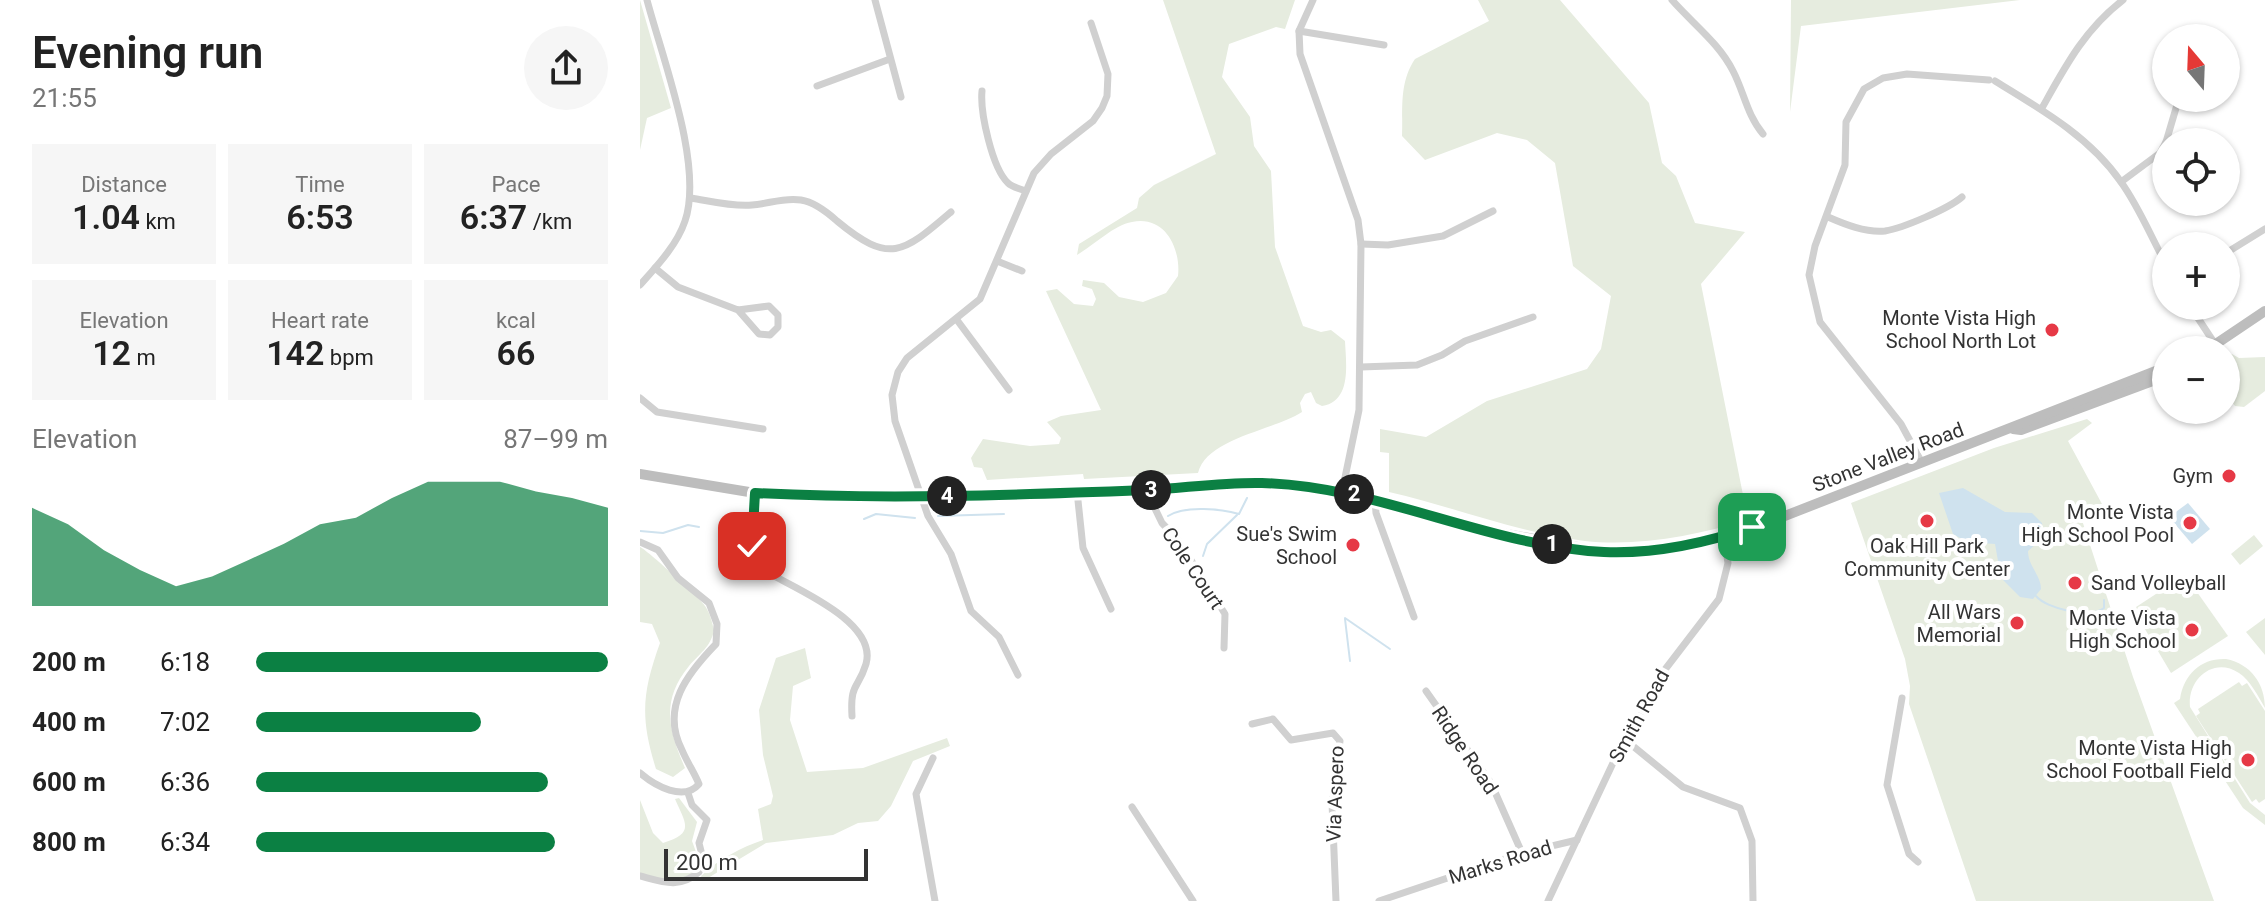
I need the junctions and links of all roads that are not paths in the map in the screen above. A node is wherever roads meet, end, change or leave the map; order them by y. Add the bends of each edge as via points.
1 (647, 0) edge
2 (875, 0) edge
3 (1313, 0) edge
4 (1672, 0) edge
5 (2123, 0) edge
6 (1091, 23) dead end
7 (1299, 31) junction
8 (1384, 45) dead end
9 (890, 59) junction
10 (817, 86) dead end
11 (982, 91) dead end
12 (901, 97) dead end
13 (2042, 108) junction
14 (1763, 134) dead end
15 (2152, 159) edge
16 (2121, 182) junction
17 (1026, 191) junction
18 (1962, 197) dead end
19 (691, 198) junction
20 (1493, 211) dead end
21 (951, 212) dead end
22 (1828, 217) junction
23 (2265, 229) edge
24 (2152, 238) edge
25 (1361, 244) junction
26 (2240, 244) edge
27 (997, 261) junction
28 (655, 268) junction
29 (1022, 271) dead end
30 (640, 285) edge
31 (738, 310) junction
32 (2265, 311) edge
33 (1533, 317) dead end
34 (957, 320) junction
35 (2226, 336) edge
36 (1361, 367) junction
37 (2152, 373) edge
38 (2152, 381) edge
39 (1009, 390) dead end
40 (640, 398) edge
41 (763, 429) dead end
42 (2011, 429) junction
43 (1922, 463) junction
44 (640, 474) edge
45 (1146, 490) junction
46 (1077, 491) junction
47 (1342, 492) junction
48 (755, 493) junction
49 (922, 497) junction
50 (1375, 500) junction
51 (1724, 537) junction
52 (640, 542) edge
53 (1111, 609) dead end
54 (1414, 617) dead end
55 (1224, 648) dead end
56 (1018, 675) dead end
57 (1426, 691) dead end
58 (1902, 698) dead end
59 (852, 716) dead end
60 (1252, 724) dead end
61 (1628, 742) junction
62 (933, 758) dead end
63 (640, 773) edge
64 (688, 793) junction
65 (1132, 807) dead end
66 (1577, 840) junction
67 (1522, 853) junction
68 (1918, 862) dead end
69 (640, 876) edge
70 (935, 901) edge
71 (1193, 901) edge
72 (1336, 901) edge
73 (1379, 901) edge
74 (1548, 901) edge
75 (1753, 901) edge

1 - 19 street via 689,157
2 - 9 street
3 - 7 street
4 - 14 street via 1715,43
5 - 13 street via 2079,42
6 - 17 street via 1106,63 1107,96 1093,121 1044,161
7 - 8 street
7 - 25 street via 1304,72 1358,220
9 - 10 street
9 - 12 street
11 - 17 street via 980,110 1000,170 1009,184
13 - 16 street via 2087,144
13 - 22 street via 1992,81 1907,74 1883,78 1864,89 1846,122 1845,165
15 - 16 street
16 - 24 street
17 - 27 street
18 - 22 street via 1884,231
19 - 21 street via 749,206 805,201 869,247 884,249 914,241
19 - 28 street via 682,230
20 - 25 street via 1443,236
22 - 43 street via 1809,275 1815,310 1901,424
23 - 26 street
25 - 36 street
27 - 29 street
27 - 34 street via 980,299
28 - 30 street
28 - 31 street via 678,287
31 - 31 street via 769,306 778,315 778,327 770,335 759,334
32 - 35 street
33 - 36 street via 1417,365
34 - 39 street
34 - 49 street via 907,358 894,383 892,408
36 - 47 street via 1359,410
37 - 42 street, Stone Valley Road
38 - 42 street, Stone Valley Road via 2051,420
40 - 41 street via 657,412
42 - 43 street, Stone Valley Road
43 - 51 street, Stone Valley Road
44 - 48 street, Stone Valley Road
45 - 46 street, Stone Valley Road
45 - 47 street, Stone Valley Road via 1260,483
45 - 55 street, Cole Court via 1162,523 1225,614
46 - 49 street, Stone Valley Road
46 - 53 street via 1083,548
47 - 50 street, Stone Valley Road
48 - 49 street, Stone Valley Road
48 - 59 street via 752,539 758,562 851,621 861,635 866,665 850,693
49 - 56 street via 951,554 971,611 999,637
50 - 51 street, Stone Valley Road via 1480,529 1593,551 1641,551
50 - 54 street
51 - 61 street, Smith Road via 1728,563 1719,599 1657,680
52 - 64 street via 658,550 678,578 705,597 717,624 716,644 688,673 675,709 678,740 699,784
57 - 67 street, Ridge Road via 1491,783
58 - 68 street via 1887,785 1909,854
60 - 72 street, Via Aspero via 1273,719 1291,740 1333,733 1340,741 1332,802
61 - 66 street, Smith Road
61 - 75 street via 1683,787 1740,808 1752,841
62 - 70 street via 916,794
63 - 64 street via 650,782
64 - 69 street via 707,820 699,838 699,872 671,884
65 - 71 street
66 - 67 street, Marks Road
66 - 74 street, Smith Road
67 - 73 street, Marks Road

